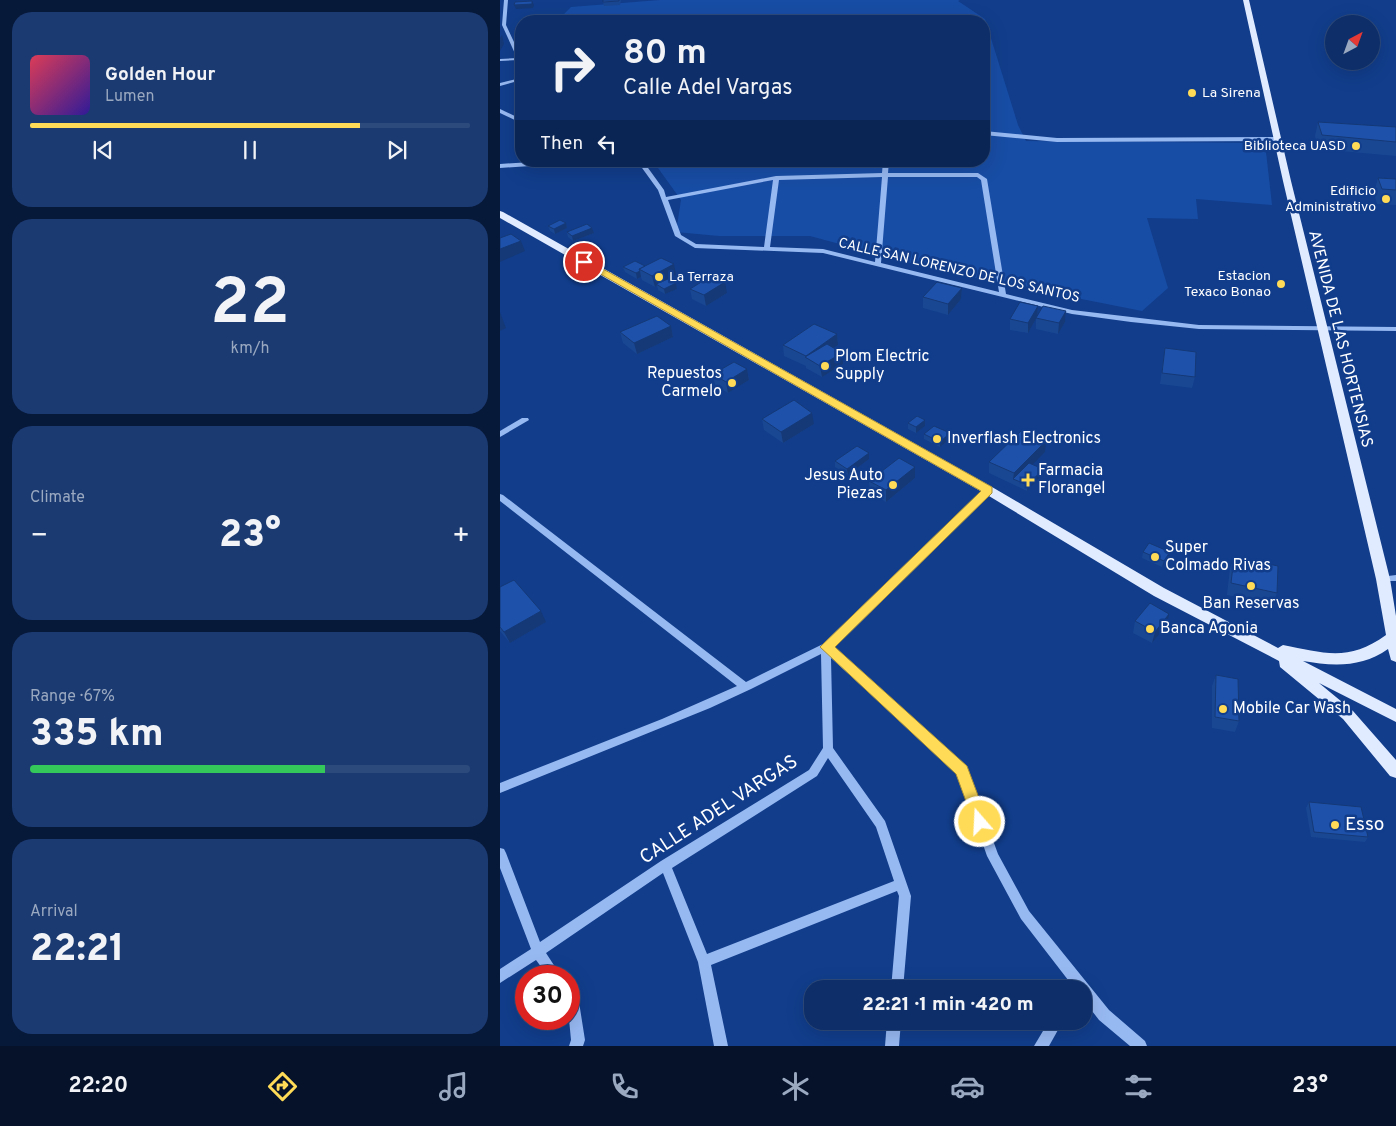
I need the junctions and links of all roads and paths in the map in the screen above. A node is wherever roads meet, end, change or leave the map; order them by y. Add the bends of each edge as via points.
1 (506, 0) edge
2 (1246, 0) edge
3 (515, 49) edge
4 (500, 60) edge
5 (515, 60) edge
6 (515, 81) edge
7 (500, 85) edge
8 (500, 110) edge
9 (515, 118) edge
10 (990, 134) edge
11 (1279, 139) junction
12 (515, 165) edge
13 (500, 166) edge
14 (644, 167) edge
15 (886, 167) edge
16 (886, 175) junction
17 (776, 178) junction
18 (664, 199) junction
19 (500, 214) edge
20 (767, 248) junction
21 (878, 266) junction
22 (1004, 296) junction
23 (1322, 328) junction
24 (1396, 329) edge
25 (525, 420) dead end
26 (500, 434) edge
27 (988, 490) junction
28 (500, 497) edge
29 (1396, 578) edge
30 (1383, 579) junction
31 (1392, 638) junction
32 (826, 647) junction
33 (1268, 648) junction
34 (1396, 656) edge
35 (745, 687) junction
36 (1396, 716) edge
37 (828, 749) junction
38 (1396, 772) edge
39 (500, 788) edge
40 (500, 853) edge
41 (665, 865) junction
42 (900, 884) junction
43 (538, 952) junction
44 (704, 962) junction
45 (547, 965) edge
46 (500, 978) edge
47 (898, 980) edge
48 (1073, 980) edge
49 (1092, 1002) edge
50 (577, 1030) edge
51 (893, 1030) edge
52 (1051, 1030) edge
53 (576, 1046) edge
54 (721, 1046) edge
55 (892, 1046) edge
56 (1041, 1046) edge
57 (1140, 1046) edge

1 - 3 street via 504,25
2 - 11 main road, AVENIDA DE LAS HORTENSIAS
4 - 5 street
6 - 7 street
8 - 9 street
10 - 11 street via 1056,140
11 - 23 main road, AVENIDA DE LAS HORTENSIAS
12 - 13 street
14 - 18 street, CALLE SAN LORENZO DE LOS SANTOS
15 - 16 street
16 - 17 street
16 - 21 street
16 - 22 street via 974,174 982,177
17 - 18 street
17 - 20 street
18 - 20 street, CALLE SAN LORENZO DE LOS SANTOS via 678,236 695,246
19 - 27 main road
20 - 21 street, CALLE SAN LORENZO DE LOS SANTOS via 823,251
21 - 22 street, CALLE SAN LORENZO DE LOS SANTOS
22 - 23 street, CALLE SAN LORENZO DE LOS SANTOS via 1072,312 1199,327
23 - 24 street, CALLE SAN LORENZO DE LOS SANTOS
23 - 30 main road, AVENIDA DE LAS HORTENSIAS
25 - 26 street
27 - 32 street
27 - 33 main road via 1159,592
28 - 35 street
29 - 30 street
30 - 31 main road, AVENIDA DE LAS HORTENSIAS
31 - 33 main road via 1363,658 1336,661
31 - 34 main road, AVENIDA DE LAS HORTENSIAS
32 - 35 street
32 - 37 street
32 - 48 street via 962,770 993,856 1020,907
33 - 36 main road
33 - 38 main road via 1348,715
35 - 39 street
37 - 41 street, CALLE ADEL VARGAS via 813,773
37 - 42 street via 881,825
40 - 43 street
41 - 43 street, CALLE ADEL VARGAS
41 - 44 street
42 - 44 street
42 - 47 street via 905,896
43 - 45 street
43 - 46 street, CALLE ADEL VARGAS
44 - 54 street
49 - 57 street
50 - 53 street
51 - 55 street
52 - 56 street

